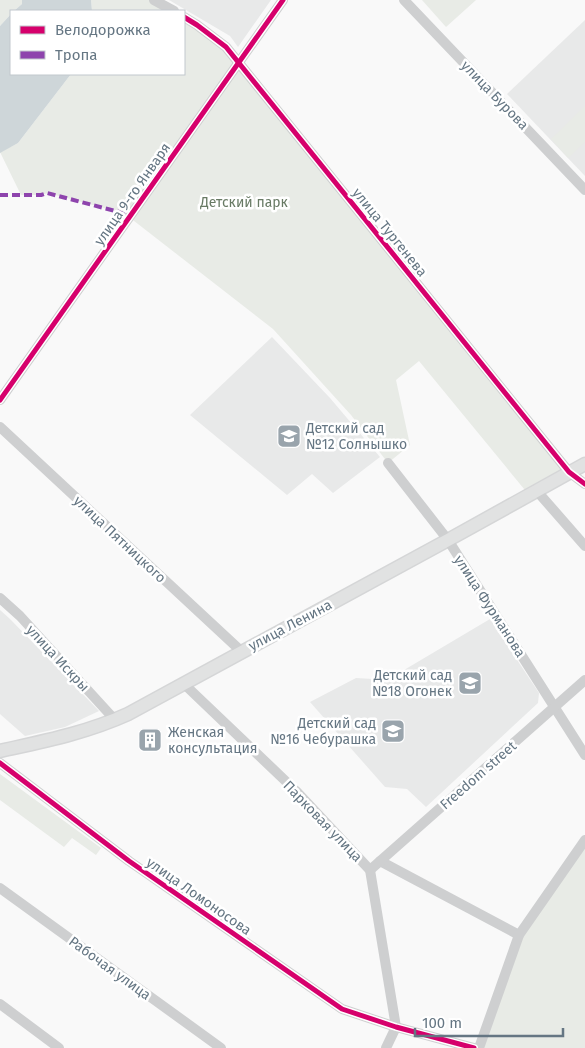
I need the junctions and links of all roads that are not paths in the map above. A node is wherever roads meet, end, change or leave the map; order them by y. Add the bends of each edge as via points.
1 (154, 0) edge
2 (283, 0) edge
3 (404, 0) edge
4 (172, 10) edge
5 (185, 18) edge
6 (238, 62) junction
7 (585, 190) edge
8 (0, 400) edge
9 (0, 427) edge
10 (388, 463) dead end
11 (585, 464) edge
12 (569, 472) junction
13 (585, 484) edge
14 (536, 490) junction
15 (448, 540) junction
16 (585, 546) edge
17 (0, 598) edge
18 (240, 651) junction
19 (585, 680) edge
20 (183, 684) junction
21 (555, 707) junction
22 (115, 720) junction
23 (0, 751) edge
24 (585, 754) edge
25 (0, 763) edge
26 (585, 840) edge
27 (380, 861) junction
28 (370, 870) junction
29 (0, 888) edge
30 (519, 935) junction
31 (0, 1004) edge
32 (396, 1027) junction
33 (59, 1048) edge
34 (221, 1048) edge
35 (386, 1048) edge
36 (474, 1048) edge
37 (479, 1048) edge

1 - 4 street
2 - 6 street, улица 9-го Января
3 - 7 street, улица Бурова
5 - 6 street, улица Тургенева via 226,47
6 - 8 street, улица 9-го Января
6 - 12 street, улица Тургенева
9 - 18 street, улица Пятницкого
10 - 15 street, улица Фурманова
11 - 12 main road, улица Ленина
12 - 13 street, улица Тургенева
12 - 14 main road, улица Ленина
14 - 15 main road, улица Ленина
14 - 16 street
15 - 18 main road, улица Ленина
15 - 21 street, улица Фурманова
17 - 22 street, улица Искры
18 - 20 main road, улица Ленина
19 - 21 street, Freedom street
20 - 22 main road, улица Ленина
20 - 28 street, Парковая улица via 296,791
21 - 24 street, улица Фурманова
21 - 27 street, Freedom street
22 - 23 main road, улица Ленина via 79,733
25 - 32 street, улица Ломоносова via 129,861 342,1009
26 - 30 street
27 - 28 street, Freedom street
27 - 30 street
28 - 32 street, Парковая улица
29 - 34 street, Рабочая улица
30 - 37 street
31 - 33 street
32 - 35 street
32 - 36 street, улица Ломоносова

